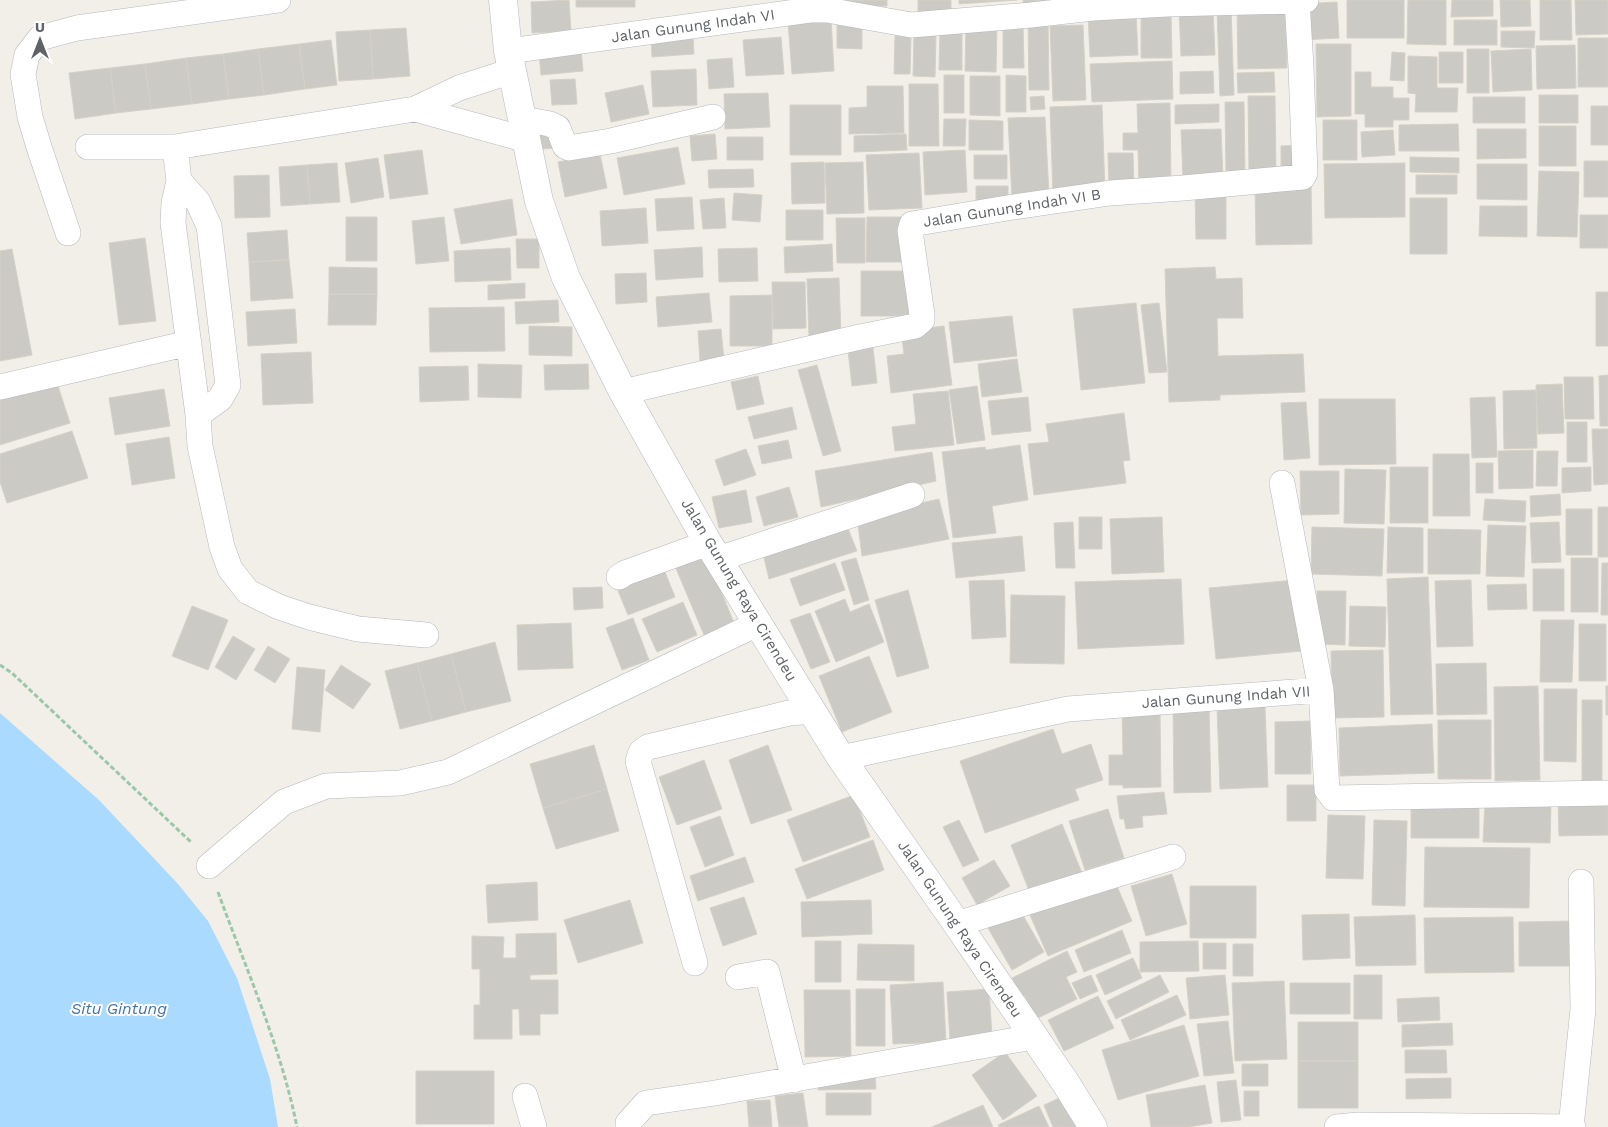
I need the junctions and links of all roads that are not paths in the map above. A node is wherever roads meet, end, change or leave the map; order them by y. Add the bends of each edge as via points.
1 (278, 0) edge
2 (504, 0) edge
3 (1306, 0) edge
4 (1297, 1) edge
5 (510, 61) junction
6 (415, 109) junction
7 (714, 117) dead end
8 (525, 129) junction
9 (88, 147) dead end
10 (175, 147) junction
11 (179, 181) junction
12 (68, 232) dead end
13 (189, 343) junction
14 (0, 387) edge
15 (623, 392) junction
16 (198, 414) junction
17 (1282, 483) dead end
18 (912, 495) dead end
19 (713, 551) junction
20 (619, 577) dead end
21 (757, 624) junction
22 (426, 635) dead end
23 (1321, 690) junction
24 (813, 711) junction
25 (842, 758) junction
26 (1608, 793) edge
27 (1173, 856) dead end
28 (209, 866) road end
29 (1581, 882) dead end
30 (958, 924) junction
31 (695, 963) dead end
32 (738, 977) dead end
33 (1033, 1037) junction
34 (794, 1080) junction
35 (525, 1096) dead end
36 (534, 1127) edge
37 (628, 1127) edge
38 (1093, 1127) edge
39 (1337, 1127) edge
40 (1572, 1127) edge

1 - 12 street via 77,28 40,38 27,55 22,74 30,117
2 - 5 street, Jalan Gunung Raya Cirendeu
3 - 4 street
4 - 5 street, Jalan Gunung Indah VI via 1093,8 911,25 810,10
4 - 15 street, Jalan Gunung Indah VI B via 1303,177 1110,193 912,224 910,231 922,315 922,320 915,326
5 - 6 street, Jalan Gunung Indah VI
5 - 8 street, Jalan Gunung Raya Cirendeu
6 - 8 street
6 - 10 street
7 - 8 street via 569,148 565,146 558,128 550,124
8 - 15 street, Jalan Gunung Raya Cirendeu via 539,201 566,278
9 - 10 street
10 - 11 street
11 - 13 street via 173,223
11 - 16 street via 198,202 209,226 228,385 220,399
13 - 14 street
13 - 16 street
15 - 19 street, Jalan Gunung Raya Cirendeu
16 - 22 street via 200,446 222,547 230,570 248,592 279,607 358,629
17 - 23 street
18 - 19 street
19 - 20 street
19 - 21 street, Jalan Gunung Raya Cirendeu
21 - 24 street, Jalan Gunung Raya Cirendeu
21 - 28 street via 448,772 400,783 326,786 284,802
23 - 25 street, Jalan Gunung Indah VII via 1068,709
23 - 26 street, Jalan Gunung Indah VII via 1327,790 1333,798
24 - 25 street, Jalan Gunung Raya Cirendeu
24 - 31 street via 789,713 648,747 641,752 638,761
25 - 30 street, Jalan Gunung Raya Cirendeu
27 - 30 street
29 - 40 street via 1583,1009
30 - 33 street, Jalan Gunung Raya Cirendeu
32 - 34 street via 767,972
33 - 34 street
33 - 38 street, Jalan Gunung Raya Cirendeu
34 - 37 street via 646,1104
35 - 36 street
39 - 40 street

